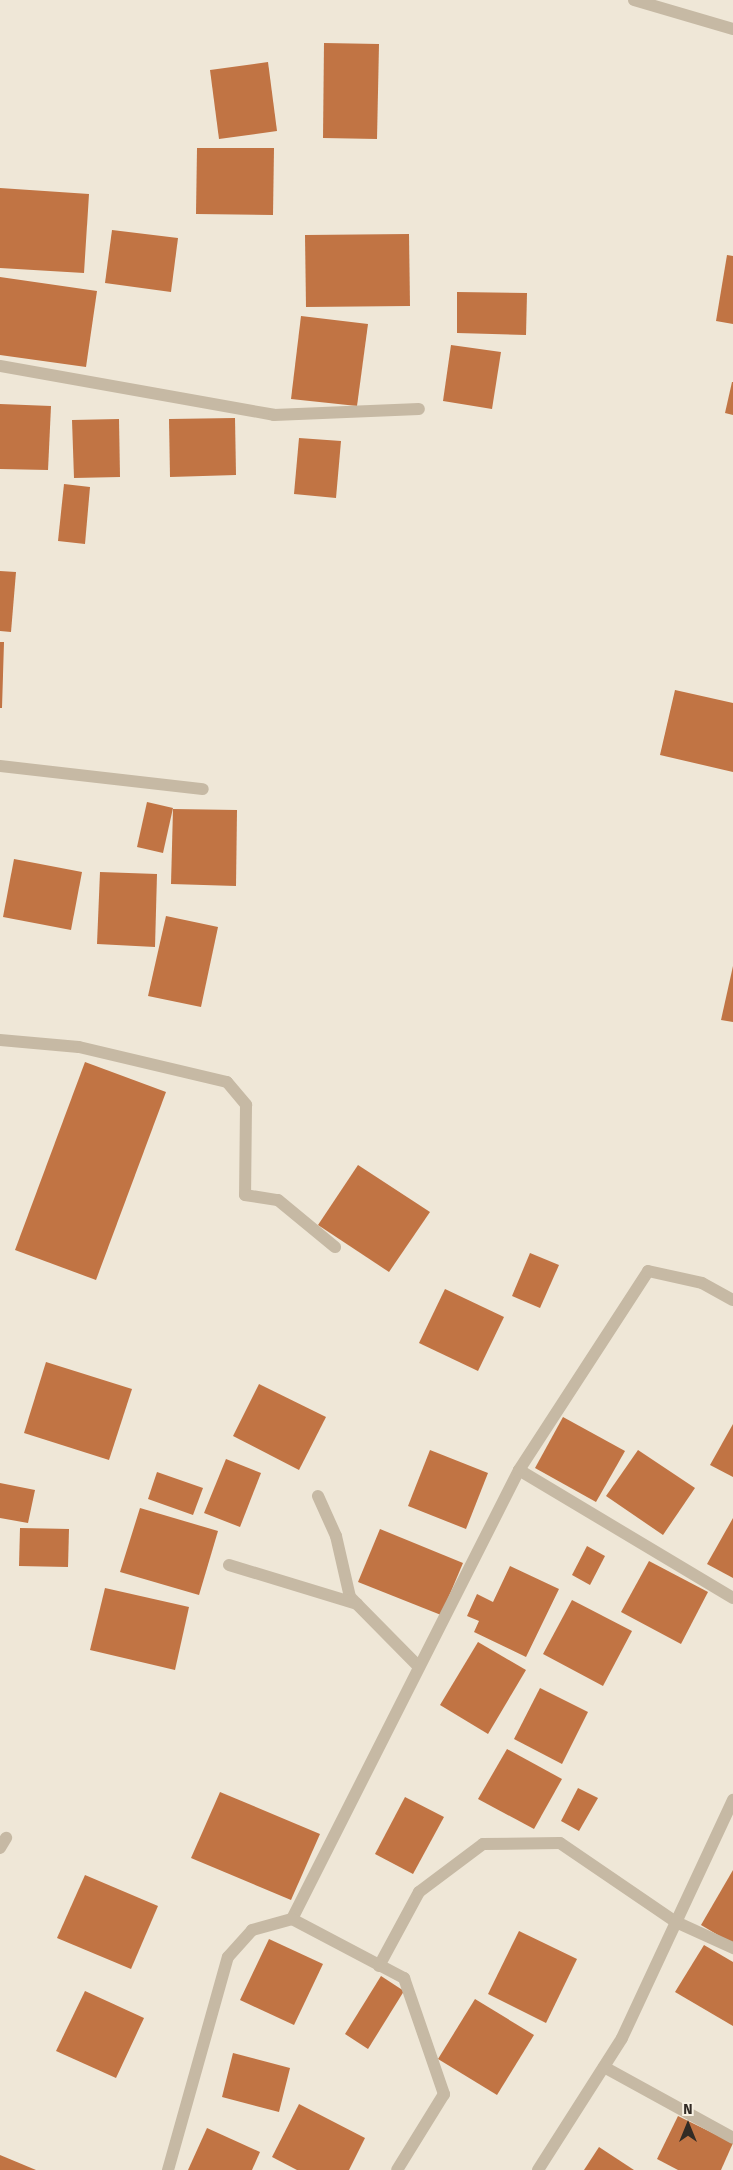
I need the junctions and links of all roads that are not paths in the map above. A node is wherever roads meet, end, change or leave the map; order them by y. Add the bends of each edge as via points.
1 (634, 0) edge
2 (733, 29) edge
3 (0, 366) edge
4 (419, 409) dead end
5 (0, 766) edge
6 (203, 788) dead end
7 (0, 1040) edge
8 (335, 1247) dead end
9 (733, 1300) edge
10 (519, 1470) junction
11 (318, 1496) dead end
12 (229, 1566) dead end
13 (733, 1598) edge
14 (357, 1604) junction
15 (419, 1667) junction
16 (733, 1800) edge
17 (292, 1919) junction
18 (676, 1922) junction
19 (733, 1948) edge
20 (379, 1966) junction
21 (604, 2067) junction
22 (733, 2138) edge
23 (168, 2170) edge
24 (397, 2170) edge
25 (538, 2170) edge

1 - 2 street
3 - 4 street via 274,415
5 - 6 street
7 - 8 street via 79,1047 227,1082 246,1105 245,1195 278,1200
9 - 10 street via 702,1283 648,1271
10 - 13 street
10 - 15 street
11 - 14 street via 336,1536 350,1597
12 - 14 street
14 - 15 street
15 - 17 street
16 - 18 street
17 - 20 street
17 - 23 street via 252,1930 228,1957
18 - 19 street
18 - 20 street via 560,1843 483,1844 419,1892
18 - 21 street via 622,2038
20 - 24 street via 404,1978 444,2094
21 - 22 street
21 - 25 street

